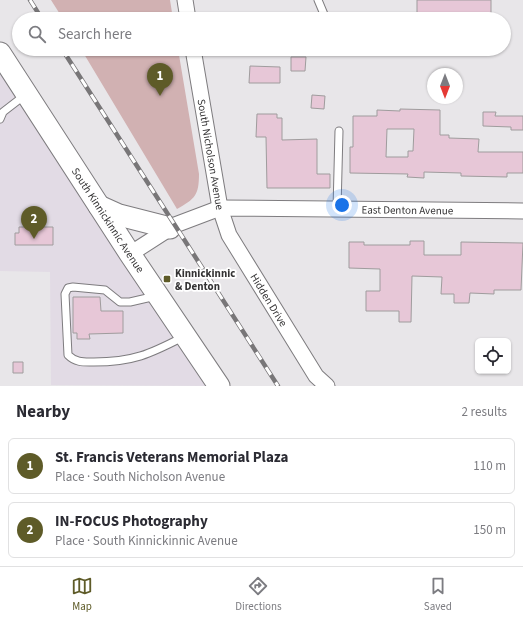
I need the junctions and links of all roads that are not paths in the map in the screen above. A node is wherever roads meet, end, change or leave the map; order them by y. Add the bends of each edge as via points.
1 (185, 0) edge
2 (318, 0) edge
3 (187, 12) edge
4 (323, 12) edge
5 (0, 53) edge
6 (194, 56) edge
7 (26, 94) junction
8 (0, 119) edge
9 (339, 131) dead end
10 (99, 206) junction
11 (220, 208) junction
12 (337, 209) junction
13 (523, 211) edge
14 (170, 228) junction
15 (130, 254) junction
16 (158, 295) junction
17 (185, 336) junction
18 (219, 386) edge
19 (327, 386) edge

1 - 3 street
2 - 4 lane
5 - 7 street, South Kinnickinnic Avenue
6 - 11 street, South Nicholson Avenue
7 - 8 lane via 3,112
7 - 10 street, South Kinnickinnic Avenue
9 - 12 lane
10 - 14 street via 119,215
10 - 15 street, South Kinnickinnic Avenue
11 - 12 street, East Denton Avenue
11 - 14 street, South Nicholson Avenue
11 - 19 street, Hidden Drive via 229,236 316,376
12 - 13 street, East Denton Avenue
14 - 15 street, South Nicholson Avenue
15 - 16 street, South Kinnickinnic Avenue
16 - 17 street, South Kinnickinnic Avenue
16 - 17 lane via 120,302 105,290 68,288 65,294 68,355 78,362 125,360 155,352
17 - 18 street, South Kinnickinnic Avenue

